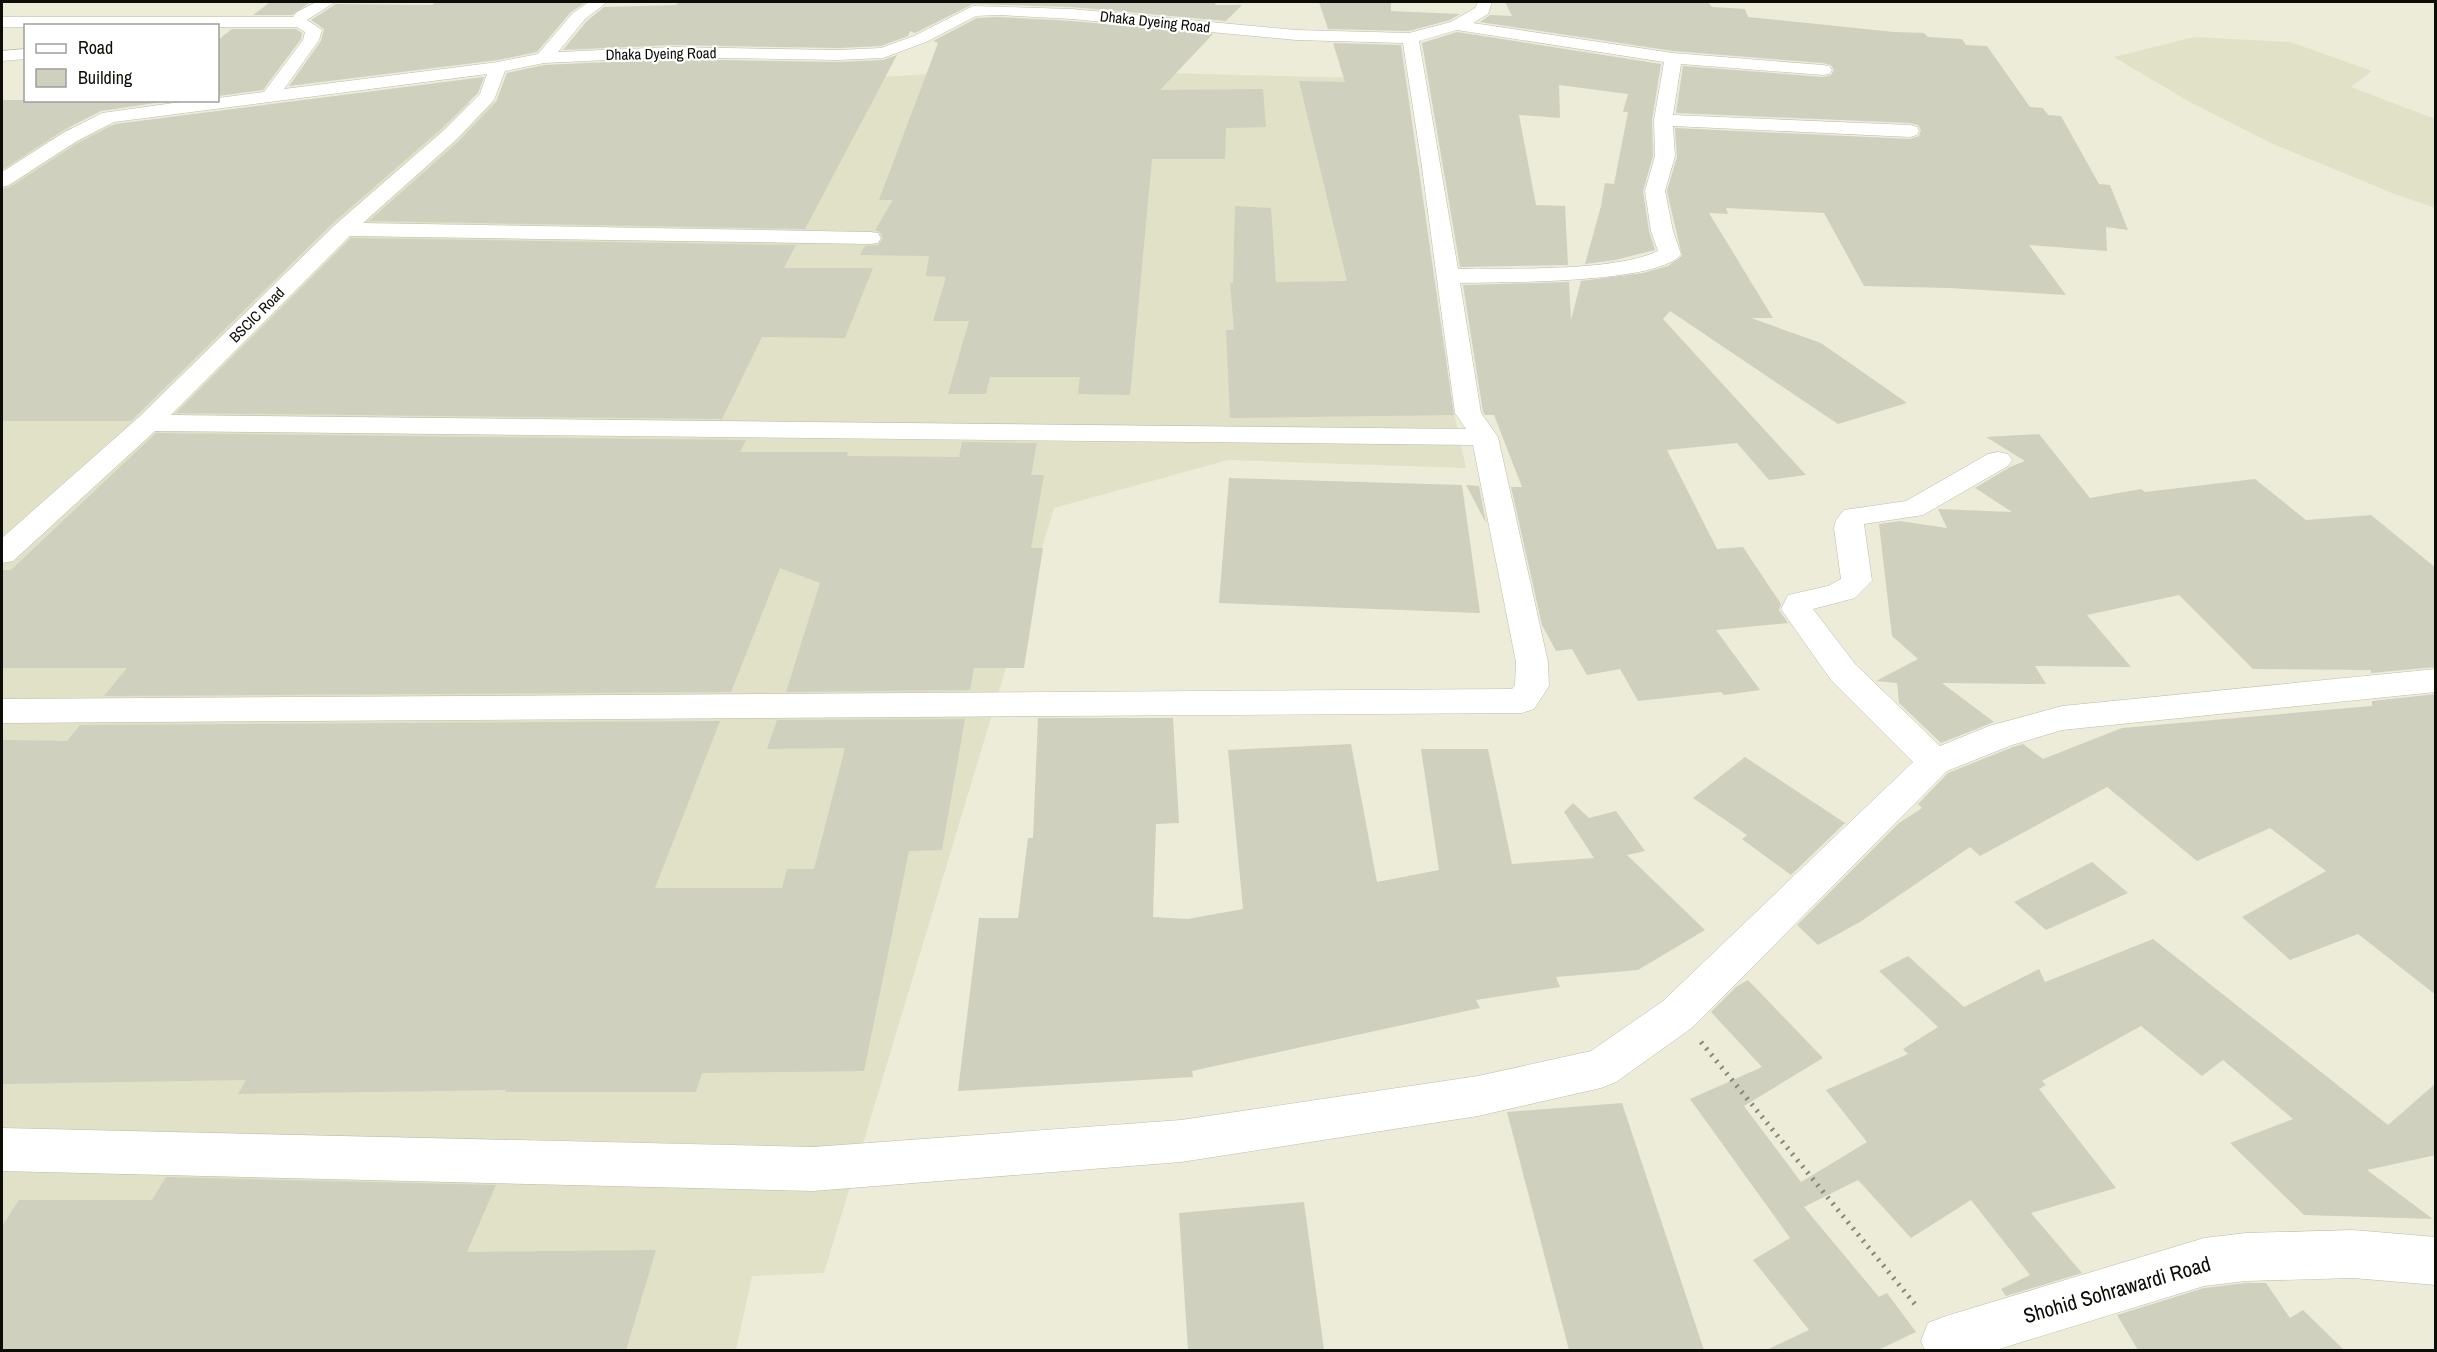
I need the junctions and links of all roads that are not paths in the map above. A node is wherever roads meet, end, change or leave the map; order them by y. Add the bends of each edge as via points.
1 (327, 2) edge
2 (599, 2) edge
3 (1485, 2) edge
4 (1076, 8) edge
5 (2, 22) edge
6 (297, 22) junction
7 (1457, 25) junction
8 (1410, 38) junction
9 (288, 40) dead end
10 (311, 40) junction
11 (24, 54) edge
12 (2, 56) edge
13 (544, 58) junction
14 (1673, 58) junction
15 (498, 67) junction
16 (1823, 70) dead end
17 (269, 97) junction
18 (1663, 120) junction
19 (1910, 131) dead end
20 (2, 181) edge
21 (344, 229) junction
22 (870, 238) dead end
23 (1448, 276) junction
24 (148, 423) junction
25 (1485, 437) junction
26 (1998, 460) dead end
27 (2, 554) edge
28 (2436, 680) edge
29 (2, 711) edge
30 (1935, 762) junction
31 (2, 1150) edge
32 (2436, 1261) edge
33 (1949, 1346) edge

1 - 6 street
2 - 13 street via 579,16
3 - 7 street, Dhaka Dyeing Road via 1482,11
4 - 8 street, Dhaka Dyeing Road via 1296,35
4 - 13 street, Dhaka Dyeing Road via 973,11 883,53 672,52
5 - 6 street
6 - 10 street via 314,30
7 - 8 street, Dhaka Dyeing Road
7 - 14 street
8 - 23 street
9 - 10 street
10 - 17 street
11 - 12 street
13 - 15 street, Dhaka Dyeing Road
14 - 16 street
14 - 18 street
15 - 17 street, Dhaka Dyeing Road
15 - 21 street, BSCIC Road via 488,96
17 - 20 street, Dhaka Dyeing Road via 108,117
18 - 19 street via 1824,118
18 - 23 street via 1665,156 1656,191 1662,231 1670,249 1666,257 1607,270
21 - 22 street
21 - 24 street, BSCIC Road
23 - 25 street via 1468,413
24 - 25 street
24 - 27 street, BSCIC Road
25 - 29 street via 1532,662 1532,686 1522,701
26 - 30 street via 1913,509 1854,516 1849,528 1857,581 1849,591 1799,602 1797,609 1843,672
28 - 30 street via 2062,718 2001,735
30 - 31 street via 1678,1014 1601,1068 1478,1096 1181,1141 813,1169
32 - 33 street, Shohid Sohrawardi Road via 2353,1254 2204,1262

